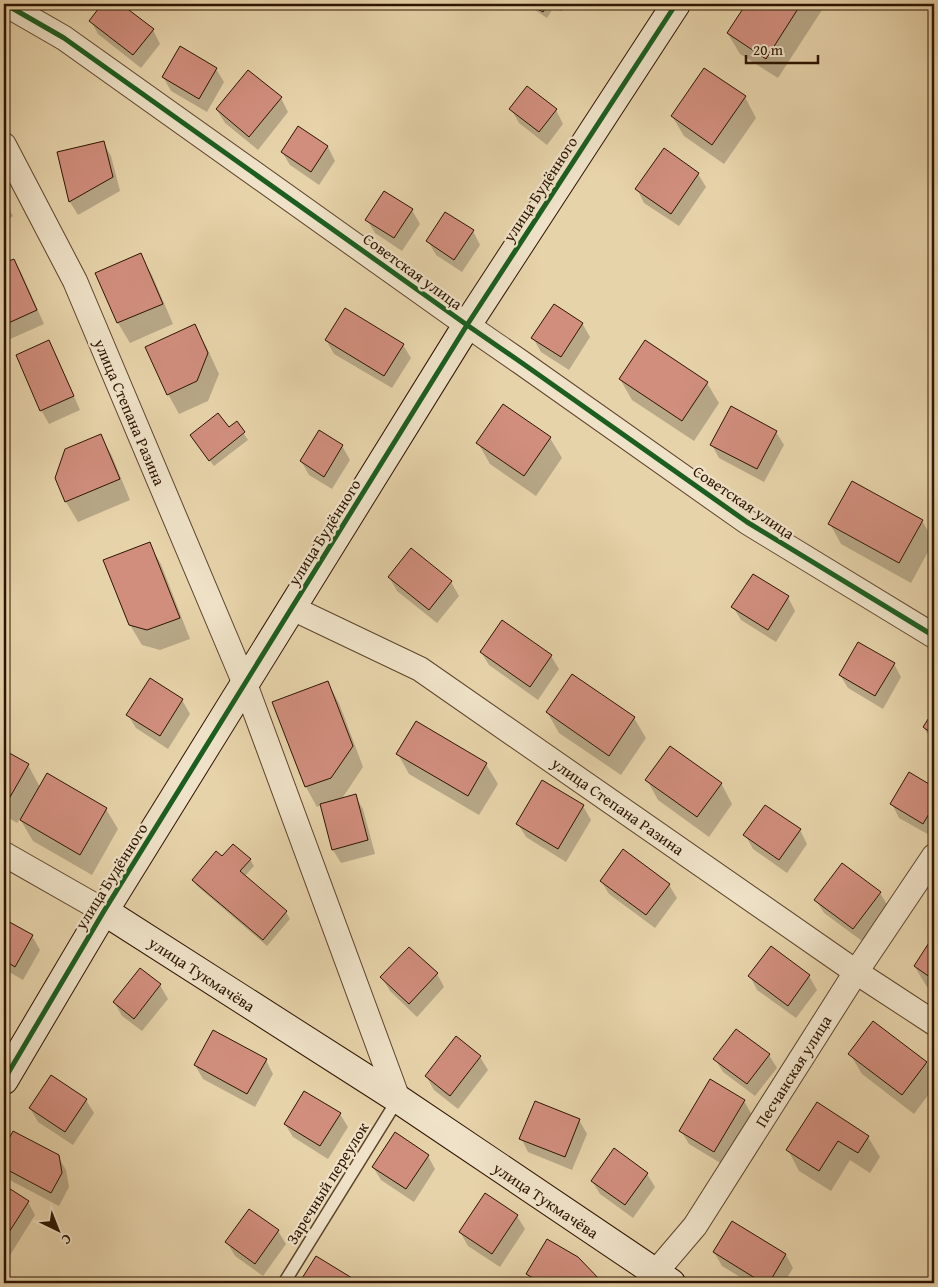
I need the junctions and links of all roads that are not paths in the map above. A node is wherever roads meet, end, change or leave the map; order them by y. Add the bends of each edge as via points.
1 (5, 4) edge
2 (676, 4) edge
3 (4, 145) edge
4 (467, 325) junction
5 (292, 608) junction
6 (934, 636) edge
7 (245, 684) junction
8 (4, 854) edge
9 (934, 856) edge
10 (104, 911) junction
11 (856, 972) junction
12 (934, 1023) edge
13 (4, 1080) edge
14 (398, 1099) junction
15 (658, 1280) edge
16 (284, 1283) edge

1 - 4 street, Советская улица via 64,38
2 - 4 street, улица Будённого
3 - 7 street, улица Степана Разина via 75,281
4 - 5 street, улица Будённого
4 - 6 street, Советская улица via 747,522
5 - 7 street, улица Будённого
5 - 11 street, улица Степана Разина via 420,669
7 - 10 street, улица Будённого
7 - 14 street
8 - 10 street, улица Тукмачёва
9 - 11 street, Песчанская улица
10 - 13 street, улица Будённого
10 - 14 street, улица Тукмачёва
11 - 12 street, улица Степана Разина
11 - 15 street, Песчанская улица
14 - 15 street, улица Тукмачёва
14 - 16 lane, Заречный переулок

